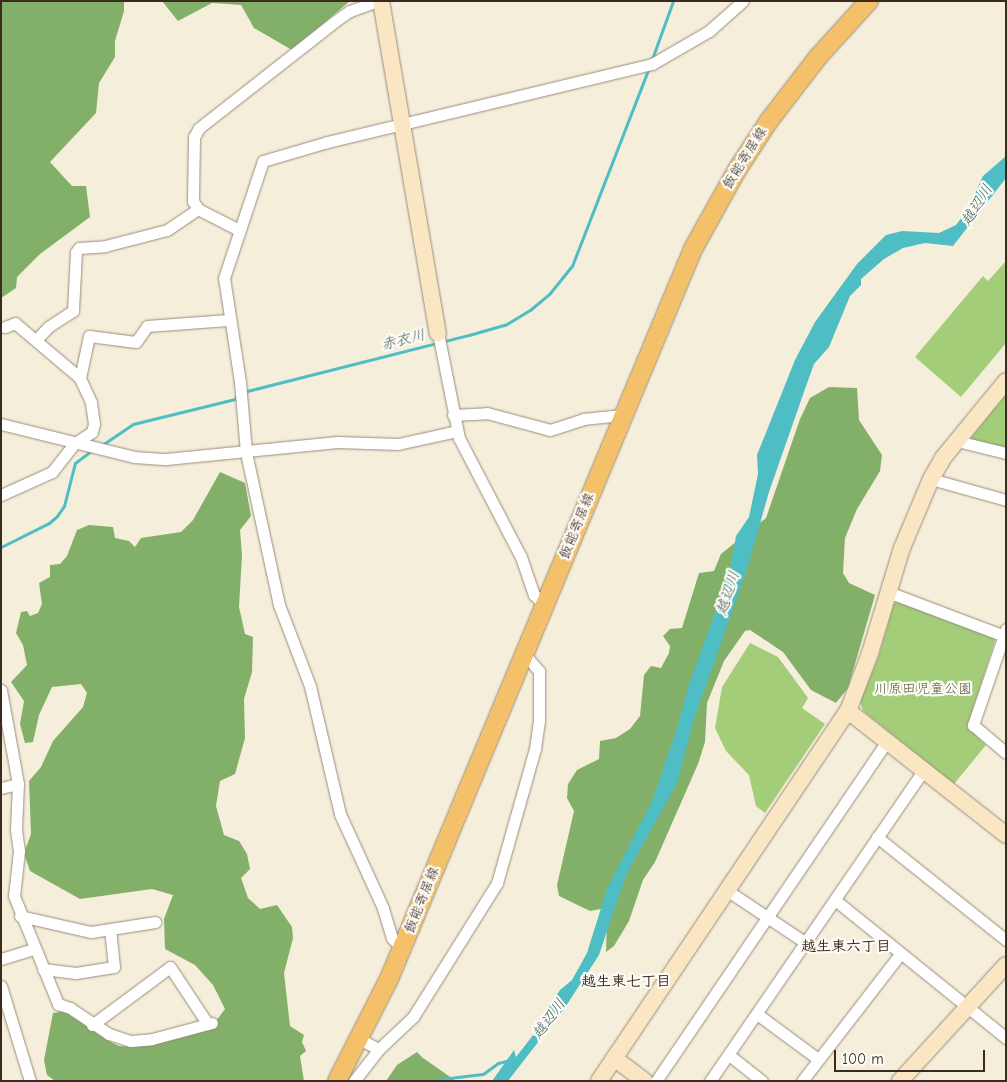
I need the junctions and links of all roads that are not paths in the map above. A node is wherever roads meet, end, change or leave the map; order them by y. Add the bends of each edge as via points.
1 (377, 1) edge
2 (380, 1) edge
3 (743, 1) edge
4 (869, 1) edge
5 (402, 124) junction
6 (198, 209) junction
7 (239, 230) junction
8 (228, 320) junction
9 (5, 327) dead end
10 (438, 333) joint
11 (37, 339) junction
12 (80, 378) junction
13 (1006, 381) edge
14 (453, 414) junction
15 (622, 415) junction
16 (1, 424) edge
17 (457, 431) junction
18 (957, 441) junction
19 (75, 443) junction
20 (246, 452) junction
21 (1006, 453) edge
22 (931, 480) junction
23 (1, 495) edge
24 (1006, 500) edge
25 (888, 592) junction
26 (544, 604) junction
27 (1004, 632) edge
28 (524, 654) junction
29 (2, 697) edge
30 (848, 710) junction
31 (888, 742) junction
32 (1006, 753) edge
33 (924, 770) junction
34 (18, 784) junction
35 (1, 788) edge
36 (1006, 835) edge
37 (877, 837) junction
38 (728, 891) junction
39 (835, 900) junction
40 (20, 916) junction
41 (768, 917) junction
42 (156, 922) dead end
43 (110, 930) junction
44 (1006, 940) edge
45 (806, 943) junction
46 (34, 948) junction
47 (402, 948) junction
48 (900, 954) junction
49 (1, 960) edge
50 (1006, 965) edge
51 (43, 969) junction
52 (1, 986) edge
53 (4, 1006) edge
54 (967, 1007) junction
55 (757, 1014) junction
56 (92, 1025) junction
57 (1006, 1038) edge
58 (361, 1040) junction
59 (379, 1049) junction
60 (729, 1055) junction
61 (614, 1058) junction
62 (818, 1059) junction
63 (908, 1078) edge
64 (645, 1080) edge
65 (30, 1081) edge
66 (337, 1081) edge
67 (354, 1081) edge
68 (599, 1081) edge
69 (710, 1081) edge
70 (762, 1081) edge
71 (802, 1081) edge

1 - 6 street via 350,11 334,22 199,128 194,137 193,201
2 - 5 street
3 - 5 street via 709,31 652,64
4 - 15 main road, 飯能寄居線 via 803,76 737,170 684,268
5 - 7 street via 267,158 263,161
5 - 10 street
6 - 7 street
6 - 11 street via 166,230 106,246 79,248 76,252 73,311 48,327
7 - 8 street via 224,278
8 - 12 street via 147,326 136,342 89,336
8 - 20 street via 240,382
9 - 11 street via 15,323
10 - 14 street
11 - 12 street
12 - 19 street via 91,402 94,424 92,432
13 - 18 street
14 - 15 street via 487,412 550,430 584,419
14 - 17 street
15 - 26 main road, 飯能寄居線
16 - 19 street
17 - 20 street via 398,444 337,442
17 - 26 street via 520,558 534,595
18 - 21 street
18 - 22 street
19 - 20 street via 134,457 166,459
19 - 23 street via 52,472
20 - 47 street via 280,605 310,686 340,814 384,908 392,938
22 - 24 street
22 - 25 street via 916,512
25 - 27 street
25 - 30 street via 870,653
26 - 28 main road, 飯能寄居線
27 - 32 street via 973,725
28 - 47 main road, 飯能寄居線
28 - 59 street via 539,671 541,696 536,748 497,883 412,1017
29 - 34 street
30 - 31 street
30 - 38 street
31 - 33 street
31 - 41 street
33 - 36 street
33 - 37 street
34 - 35 street
34 - 40 street via 16,830 19,851 14,896
37 - 39 street
37 - 44 street
38 - 41 street
38 - 61 street
39 - 45 street
39 - 48 street
40 - 43 street via 91,932
40 - 46 street
41 - 45 street
41 - 64 street
42 - 43 street
43 - 51 street via 114,966 76,973
45 - 55 street
46 - 49 street
46 - 51 street
47 - 58 main road, 飯能寄居線
48 - 54 street
48 - 62 street
50 - 54 street
51 - 56 street via 58,1004 70,1008
52 - 53 street
53 - 65 street
54 - 57 street
54 - 63 street
55 - 60 street
55 - 62 street
56 - 56 street via 131,1040 210,1023 170,968
58 - 59 street
58 - 66 main road, 飯能寄居線
59 - 67 street
60 - 69 street
60 - 70 street
61 - 64 street
61 - 68 street
62 - 71 street

